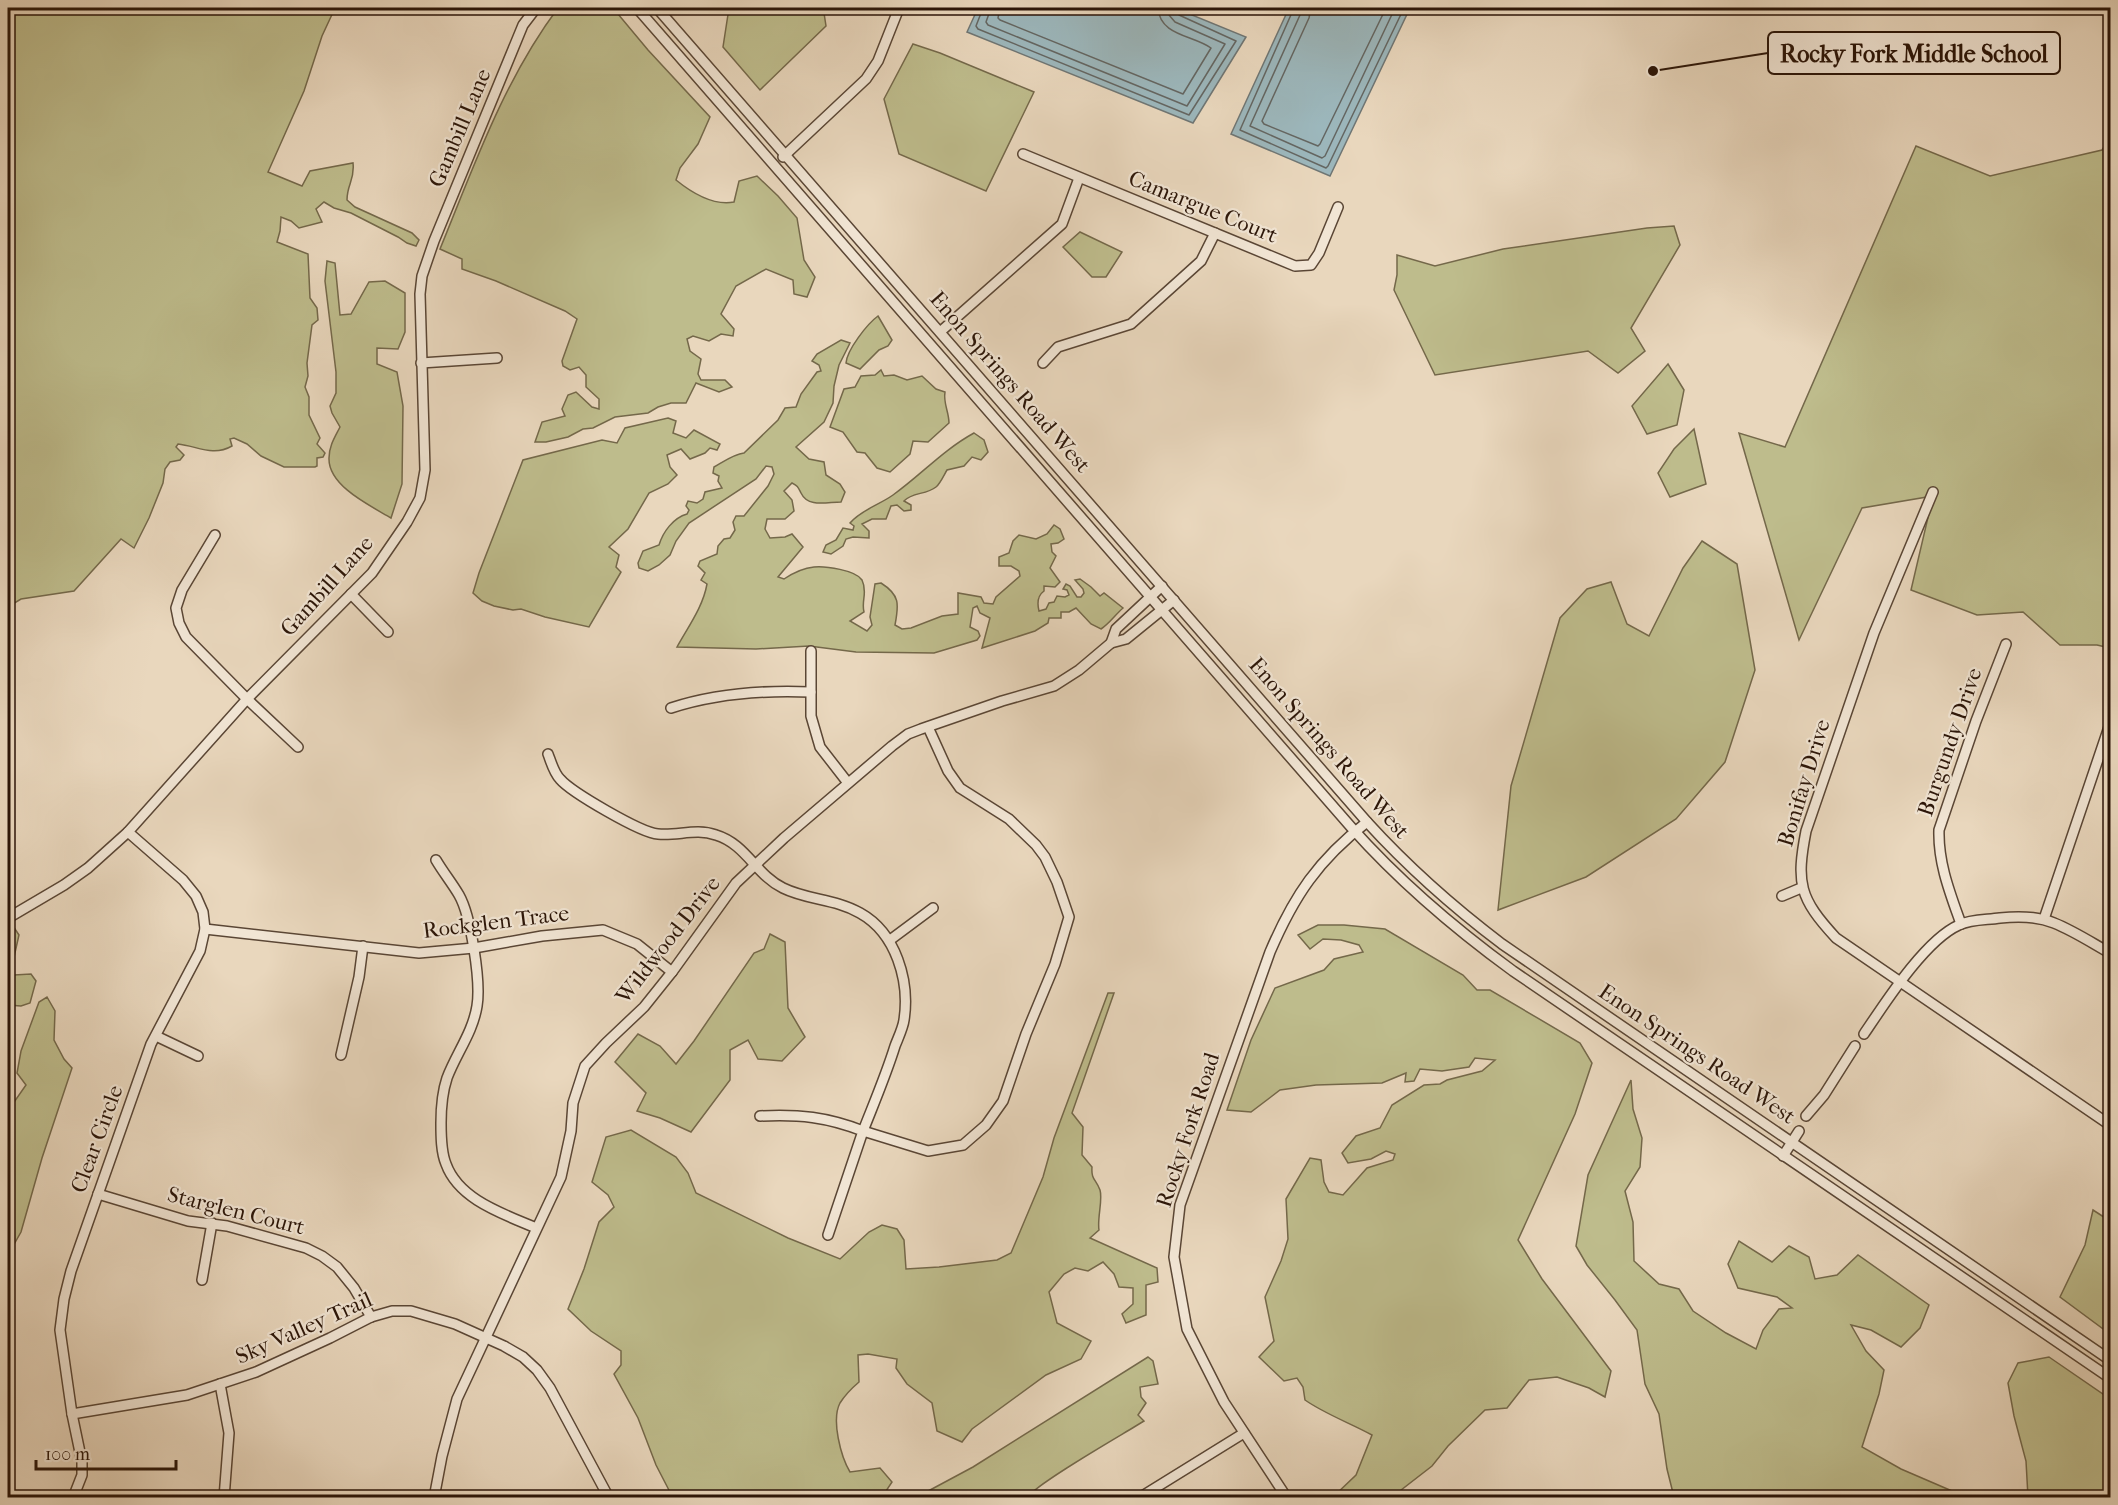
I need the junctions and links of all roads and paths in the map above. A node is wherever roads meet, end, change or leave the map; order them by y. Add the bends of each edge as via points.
1 (536, 8) edge
2 (637, 8) edge
3 (657, 8) edge
4 (899, 8) edge
5 (1023, 154) dead end
6 (786, 155) junction
7 (774, 165) junction
8 (1079, 178) junction
9 (1338, 207) dead end
10 (1215, 233) junction
11 (940, 332) junction
12 (497, 358) dead end
13 (421, 363) junction
14 (1043, 363) dead end
15 (1933, 492) dead end
16 (215, 535) dead end
17 (1162, 586) junction
18 (351, 594) junction
19 (1150, 596) junction
20 (1174, 600) junction
21 (1162, 610) junction
22 (388, 632) dead end
23 (1111, 643) junction
24 (2006, 644) dead end
25 (811, 651) dead end
26 (811, 692) junction
27 (247, 699) junction
28 (672, 708) dead end
29 (2110, 724) edge
30 (928, 727) junction
31 (298, 747) dead end
32 (548, 754) dead end
33 (848, 783) junction
34 (1367, 822) junction
35 (1355, 831) junction
36 (128, 832) junction
37 (436, 860) dead end
38 (755, 865) junction
39 (1802, 888) junction
40 (1782, 896) dead end
41 (933, 908) dead end
42 (8, 918) edge
43 (2044, 919) junction
44 (1961, 924) junction
45 (205, 929) junction
46 (890, 940) junction
47 (363, 946) junction
48 (474, 948) junction
49 (2110, 953) edge
50 (672, 972) junction
51 (1900, 982) junction
52 (1864, 1034) dead end
53 (156, 1036) junction
54 (1856, 1046) dead end
55 (341, 1055) dead end
56 (198, 1056) dead end
57 (760, 1116) dead end
58 (1806, 1116) dead end
59 (2110, 1125) edge
60 (863, 1131) junction
61 (1799, 1131) dead end
62 (1792, 1142) junction
63 (1783, 1156) junction
64 (98, 1194) junction
65 (212, 1223) junction
66 (536, 1228) junction
67 (828, 1235) dead end
68 (202, 1280) dead end
69 (371, 1317) junction
70 (486, 1338) junction
71 (2110, 1360) edge
72 (2110, 1378) edge
73 (220, 1384) junction
74 (72, 1414) junction
75 (1244, 1432) junction
76 (73, 1497) edge
77 (224, 1497) edge
78 (434, 1497) edge
79 (609, 1497) edge
80 (1139, 1497) edge
81 (1287, 1497) edge

1 - 13 street, Gambill Lane via 524,25 422,276
2 - 7 street, Enon Springs Road West
3 - 6 street, Enon Springs Road West
4 - 6 street via 878,61 866,79
5 - 8 street, Camargue Court
6 - 7 street
6 - 11 street, Enon Springs Road West
7 - 19 street, Enon Springs Road West
8 - 10 street, Camargue Court
8 - 11 street via 1062,224
9 - 10 street, Camargue Court via 1311,265 1295,266
10 - 14 street via 1201,261 1131,324 1058,347
11 - 17 street, Enon Springs Road West
12 - 13 street
13 - 18 street, Gambill Lane via 425,470 420,498 372,573
15 - 39 street, Bonifay Drive via 1874,633 1810,819 1800,861
16 - 27 street via 182,590 176,608 186,637
17 - 19 street, Wildwood Drive
17 - 20 street, Enon Springs Road West
18 - 22 street
18 - 27 street, Gambill Lane
19 - 21 street, Enon Springs Road West
19 - 23 street, Wildwood Drive via 1116,628
20 - 21 street, Wildwood Drive
20 - 34 street, Enon Springs Road West
21 - 23 street, Wildwood Drive via 1126,639
21 - 35 street, Enon Springs Road West
23 - 30 street, Wildwood Drive via 1054,686
24 - 44 street, Burgundy Drive via 1939,830 1944,874
25 - 26 street
26 - 28 street via 743,692
26 - 33 street via 811,716 820,747
27 - 31 street
27 - 36 street, Gambill Lane
29 - 43 street
30 - 33 street, Wildwood Drive via 902,738
30 - 60 street via 960,788 1009,819 1040,850 1069,917 1003,1101 986,1125 963,1144 928,1151
32 - 38 street via 559,778 583,798 642,830 655,834 714,834 741,848
33 - 38 street, Wildwood Drive
34 - 35 street, Rocky Fork Road
34 - 62 street, Enon Springs Road West via 1469,920
35 - 63 street, Enon Springs Road West via 1409,888 1463,935
35 - 75 street, Rocky Fork Road via 1306,881 1287,914 1180,1205 1174,1257 1187,1329
36 - 42 street, Gambill Lane via 64,885
36 - 45 street via 196,896
37 - 48 street via 460,897
38 - 46 street via 782,888 861,913
38 - 50 street, Wildwood Drive via 724,897
39 - 40 street
39 - 51 street, Bonifay Drive via 1818,918 1836,938
41 - 46 street
43 - 44 street via 2016,916
43 - 49 street
44 - 51 street via 1929,949
45 - 47 street, Rockglen Trace
45 - 53 street, Clear Circle via 200,951
46 - 60 street via 904,984 904,1020
47 - 48 street, Rockglen Trace via 419,953
47 - 55 street
48 - 50 street, Rockglen Trace via 603,930 637,944
48 - 66 street via 478,989 475,1014 447,1078 441,1102 446,1164 475,1198
50 - 66 street, Wildwood Drive via 642,1009 585,1066 573,1103 572,1131 561,1177
51 - 52 street
51 - 59 street, Bonifay Drive
53 - 56 street
53 - 64 street, Clear Circle
54 - 58 street
57 - 60 street via 835,1120
60 - 67 street
61 - 62 street
62 - 63 street
62 - 71 street, Enon Springs Road West
63 - 72 street, Enon Springs Road West
64 - 65 street, Starglen Court via 188,1221
64 - 74 street, Clear Circle via 70,1275 60,1330
65 - 68 street
65 - 69 street, Starglen Court via 306,1248 322,1256 349,1281
66 - 70 street, Wildwood Drive
69 - 70 street, Sky Valley Trail via 411,1311
69 - 73 street, Sky Valley Trail via 256,1372
70 - 78 street, Wildwood Drive via 457,1399
70 - 79 street, Sky Valley Trail via 524,1357 537,1370
73 - 74 street, Sky Valley Trail via 188,1395
73 - 77 street via 230,1433
74 - 76 street, Clear Circle via 82,1462 82,1475
75 - 80 street
75 - 81 street, Rocky Fork Road

